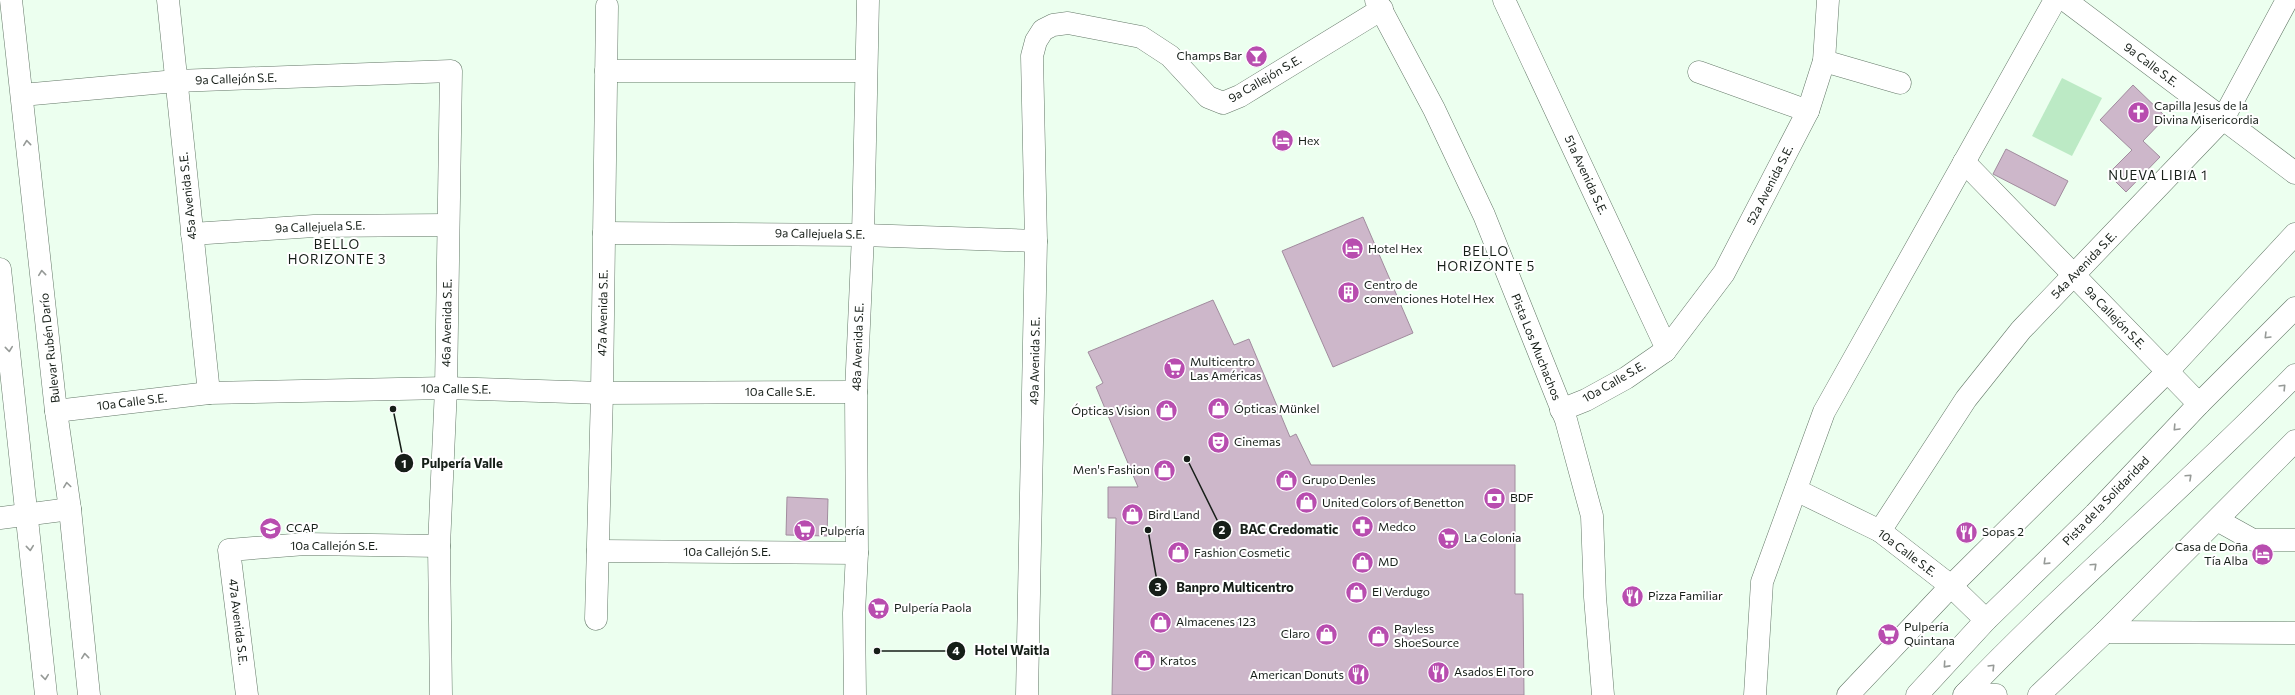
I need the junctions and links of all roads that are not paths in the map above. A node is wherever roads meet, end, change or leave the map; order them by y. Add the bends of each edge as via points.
1 (11, 0) edge
2 (168, 0) edge
3 (868, 0) edge
4 (1504, 0) edge
5 (1828, 0) edge
6 (2055, 0) edge
7 (2065, 0) edge
8 (2287, 0) edge
9 (1379, 5) edge
10 (607, 6) dead end
11 (1043, 30) joint
12 (1824, 62) junction
13 (451, 71) joint
14 (606, 71) junction
15 (866, 71) junction
16 (1699, 72) dead end
17 (176, 81) junction
18 (1900, 83) dead end
19 (22, 95) junction
20 (1808, 111) junction
21 (2223, 119) junction
22 (1964, 162) junction
23 (2295, 173) edge
24 (448, 225) junction
25 (604, 233) junction
26 (192, 234) junction
27 (2295, 234) edge
28 (863, 235) junction
29 (1036, 242) junction
30 (0, 269) edge
31 (2074, 276) junction
32 (2295, 308) edge
33 (1664, 351) junction
34 (2167, 372) junction
35 (2295, 375) edge
36 (446, 388) junction
37 (856, 392) junction
38 (209, 393) junction
39 (602, 393) junction
40 (2199, 404) junction
41 (1561, 410) junction
42 (56, 411) junction
43 (2295, 441) edge
44 (1796, 490) junction
45 (70, 509) junction
46 (27, 514) junction
47 (0, 518) edge
48 (2217, 520) junction
49 (1880, 531) junction
50 (2295, 540) edge
51 (439, 546) junction
52 (229, 550) joint
53 (598, 551) junction
54 (857, 553) junction
55 (1951, 586) junction
56 (596, 619) dead end
57 (1986, 620) junction
58 (2105, 632) junction
59 (2295, 633) edge
60 (1965, 694) edge
61 (46, 695) edge
62 (89, 695) edge
63 (247, 695) edge
64 (441, 695) edge
65 (855, 695) edge
66 (1027, 695) edge
67 (1603, 695) edge
68 (1755, 695) edge
69 (1848, 695) edge
70 (1917, 695) edge
71 (1996, 695) edge
72 (2039, 695) edge

1 - 19 street, Bulevar Rubén Darío
2 - 17 street, 45a Avenida S.E.
3 - 15 street, 48a Avenida S.E.
4 - 33 street, 51a Avenida S.E. via 1666,347
5 - 12 street, 52a Avenida S.E.
6 - 22 street
7 - 21 street, 9a Calle S.E.
8 - 21 street, 54a Avenida S.E.
9 - 11 street, 9a Callejón S.E. via 1240,96 1223,103 1208,97 1170,56 1141,37 1068,23 1053,25
9 - 41 street, Pista Los Muchachos via 1434,109 1484,215
10 - 14 street, 47a Avenida S.E.
11 - 29 street, 49a Avenida S.E. via 1036,41 1032,56
12 - 18 street
12 - 20 street, 52a Avenida S.E.
13 - 17 street, 9a Callejón S.E.
13 - 24 street, 46a Avenida S.E.
14 - 15 street
14 - 25 street, 47a Avenida S.E.
15 - 28 street, 48a Avenida S.E.
16 - 20 street
17 - 19 street, 9a Callejón S.E.
17 - 26 street, 45a Avenida S.E.
42 -> 19 street, Bulevar Rubén Darío
20 - 33 street, 52a Avenida S.E. via 1724,273
21 - 23 street, 9a Calle S.E.
21 - 31 street, 54a Avenida S.E.
22 - 31 street, 9a Callejón S.E.
22 - 44 street via 1824,412
24 - 26 street, 9a Callejuela S.E. via 314,226
24 - 36 street, 46a Avenida S.E.
25 - 28 street, 9a Callejuela S.E.
25 - 39 street, 47a Avenida S.E.
26 - 38 street, 45a Avenida S.E.
27 - 34 street
28 - 29 street, 9a Callejuela S.E.
28 - 37 street, 48a Avenida S.E.
29 - 66 street, 49a Avenida S.E.
30 -> 46 street
31 - 34 street, 9a Callejón S.E.
31 - 49 street, 54a Avenida S.E. via 2021,330 1966,399
32 -> 40 street, Pista de la Solidaridad
33 - 41 street, 10a Calle S.E. via 1626,378 1586,400
34 - 40 street, 9a Callejón S.E.
34 - 55 street
60 -> 35 street via 2068,591 2255,416
36 - 38 street, 10a Calle S.E.
36 - 39 street, 10a Calle S.E.
36 - 51 street, 46a Avenida S.E.
37 - 39 street, 10a Calle S.E.
37 - 54 street, 48a Avenida S.E.
38 - 42 street, 10a Calle S.E.
39 - 53 street, 47a Avenida S.E.
40 -> 57 street, Pista de la Solidaridad via 2095,514
41 - 67 street, Pista Los Muchachos via 1579,463 1592,516
45 -> 42 street, Bulevar Rubén Darío
43 - 48 street
44 - 49 street, 10a Calle S.E.
44 - 68 street via 1762,582
45 - 46 street
62 -> 45 street, Bulevar Rubén Darío
46 - 47 street
46 -> 61 street
48 - 50 street via 2253,540
48 - 58 street
49 - 55 street, 10a Calle S.E.
51 - 52 street, 10a Callejón S.E. via 305,544
51 - 64 street, 46a Avenida S.E.
52 - 63 street, 47a Avenida S.E.
53 - 54 street, 10a Callejón S.E.
53 - 56 street, 47a Avenida S.E.
54 - 65 street, 48a Avenida S.E. via 854,613
55 - 57 street, 10a Calle S.E.
55 - 69 street
57 -> 70 street, Pista de la Solidaridad
58 - 59 street
58 - 72 street
60 - 71 street

